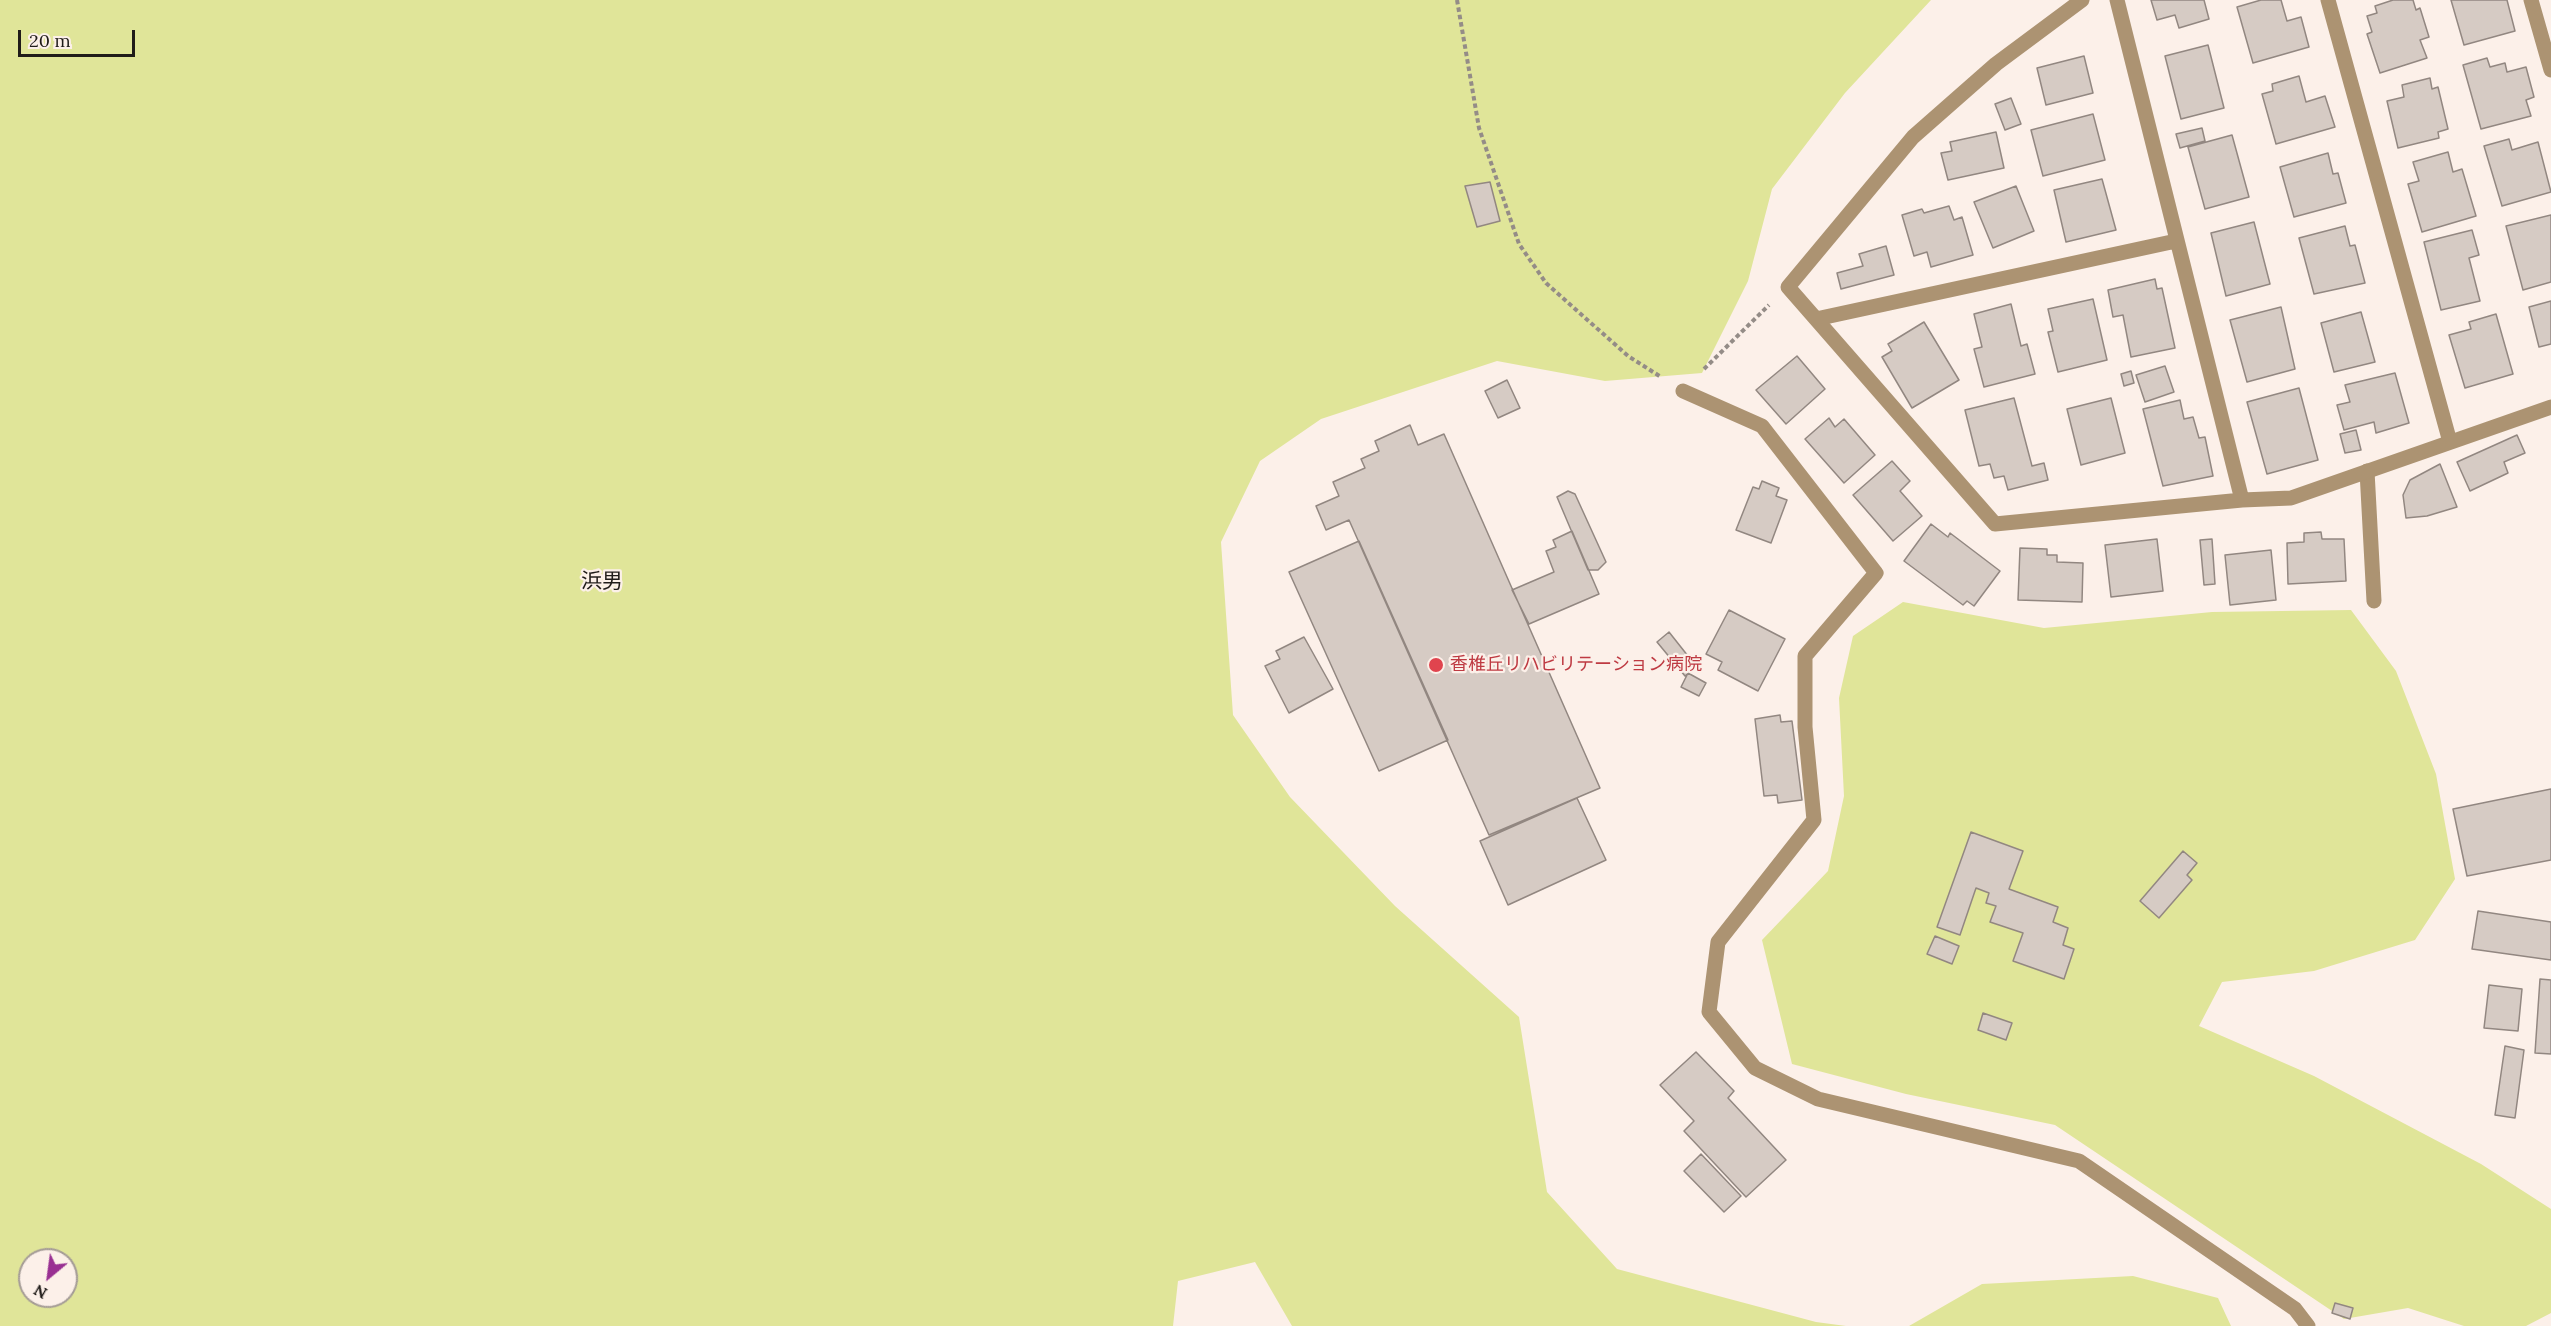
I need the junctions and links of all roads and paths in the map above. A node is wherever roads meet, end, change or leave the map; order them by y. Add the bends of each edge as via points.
1 (1457, 0) edge
2 (2082, 0) edge
3 (2117, 0) edge
4 (2328, 0) edge
5 (2531, 0) edge
6 (2551, 70) edge
7 (2176, 241) junction
8 (1788, 286) junction
9 (1816, 319) junction
10 (1683, 391) junction
11 (2551, 407) edge
12 (2450, 442) junction
13 (2367, 471) junction
14 (2242, 500) junction
15 (2374, 601) dead end
16 (2308, 1326) edge

1 - 10 path via 1479,128 1520,244 1546,283 1628,356
2 - 8 street via 1996,64 1913,137
3 - 7 street
4 - 12 street
5 - 6 street
7 - 9 street
7 - 14 street
8 - 9 street
8 - 10 path
9 - 14 street via 1995,524
10 - 16 street via 1762,426 1876,573 1806,656 1805,727 1814,820 1718,942 1709,1012 1755,1068 1818,1099 2079,1161 2295,1309
11 - 12 street
12 - 13 street
13 - 14 street via 2291,498
13 - 15 street

